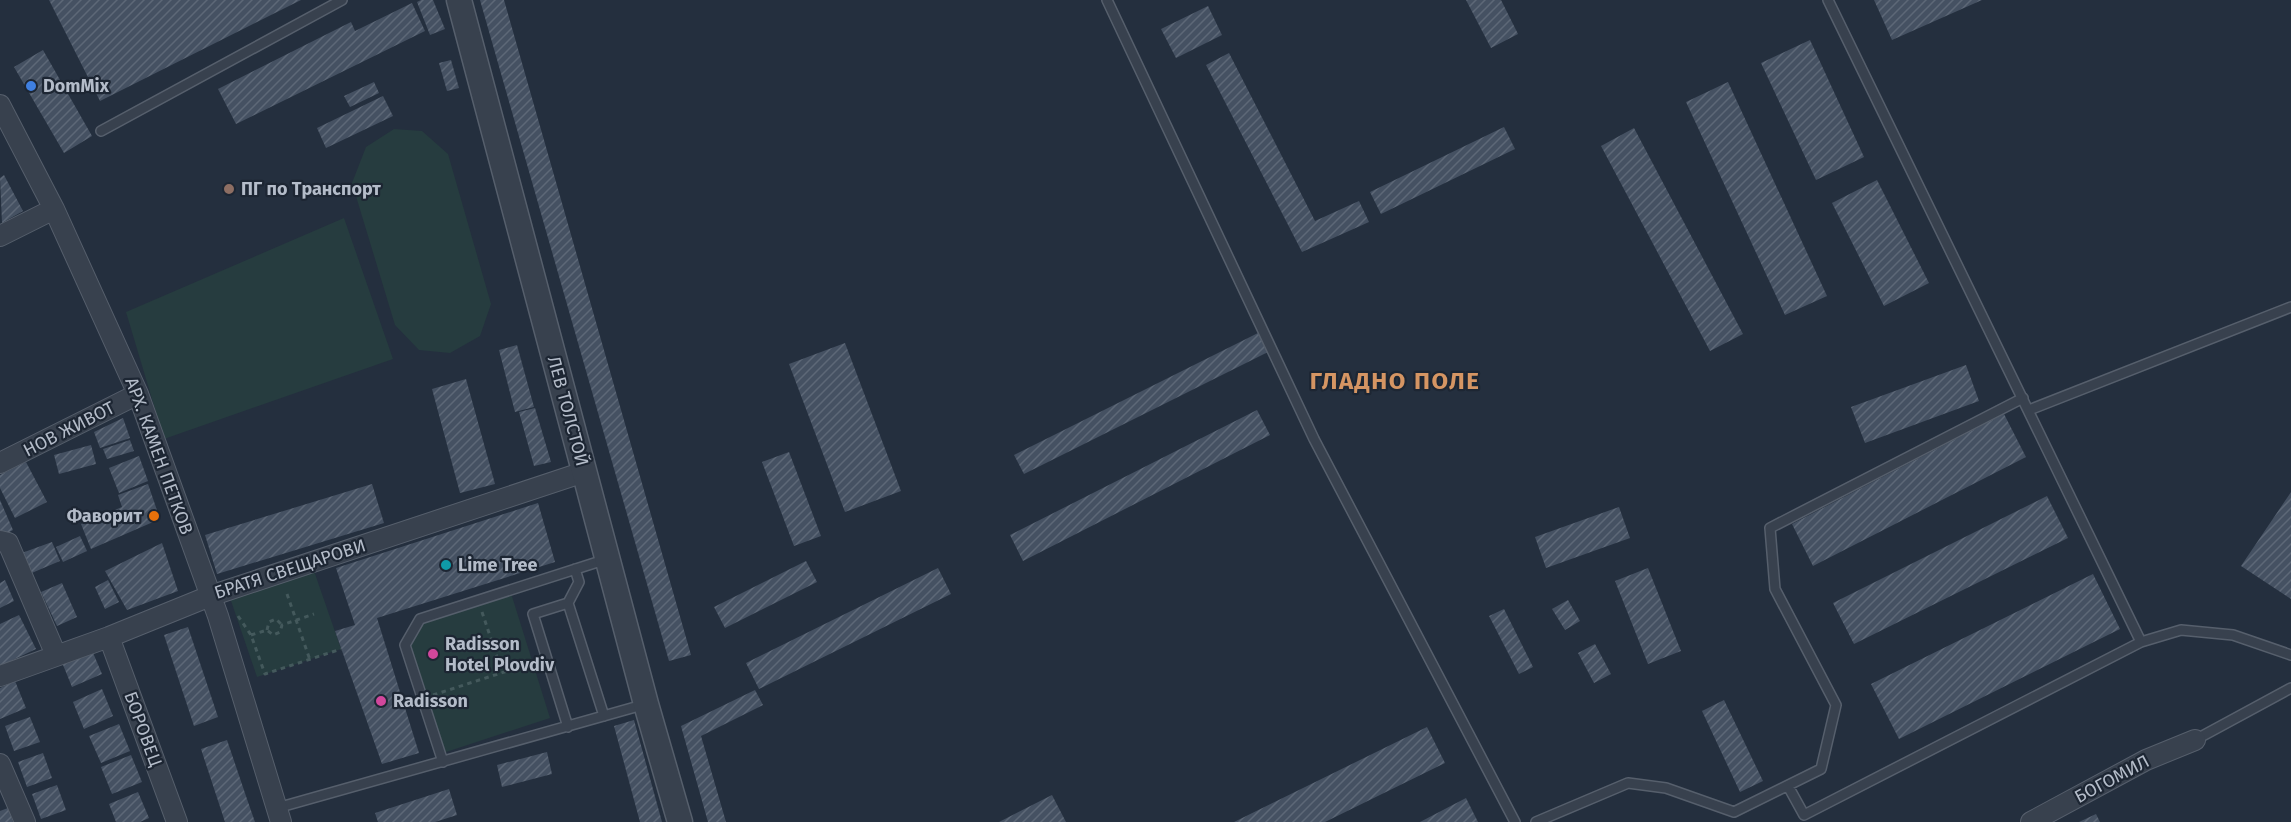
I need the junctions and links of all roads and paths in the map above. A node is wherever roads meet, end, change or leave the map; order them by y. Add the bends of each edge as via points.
1 (342, 0) edge
2 (459, 0) edge
3 (1107, 0) edge
4 (1828, 0) edge
5 (0, 105) edge
6 (101, 131) dead end
7 (54, 209) junction
8 (0, 237) edge
9 (2291, 307) edge
10 (138, 394) junction
11 (2023, 398) junction
12 (2029, 410) junction
13 (0, 463) edge
14 (584, 472) junction
15 (0, 541) edge
16 (607, 559) junction
17 (574, 569) junction
18 (287, 594) dead end
19 (210, 596) junction
20 (478, 600) junction
21 (568, 603) junction
22 (314, 614) dead end
23 (218, 616) junction
24 (296, 620) junction
25 (282, 625) junction
26 (267, 630) junction
27 (251, 634) junction
28 (109, 637) junction
29 (2141, 642) junction
30 (341, 650) dead end
31 (56, 655) junction
32 (2291, 655) edge
33 (547, 658) junction
34 (310, 660) junction
35 (502, 672) junction
36 (0, 676) edge
37 (2291, 688) edge
38 (423, 699) junction
39 (646, 704) junction
40 (604, 716) junction
41 (568, 727) junction
42 (2195, 740) joint
43 (443, 762) junction
44 (0, 764) edge
45 (1788, 786) junction
46 (279, 815) edge
47 (2039, 820) edge
48 (25, 822) edge
49 (177, 822) edge
50 (680, 822) edge
51 (1515, 822) edge
52 (1536, 822) edge

1 - 6 lane
2 - 14 street, ЛЕВ ТОЛСТОЙ
3 - 51 lane via 1314,440
4 - 11 lane
5 - 7 street, АРХ. КАМЕН ПЕТКОВ
7 - 8 street
7 - 10 street, АРХ. КАМЕН ПЕТКОВ
9 - 12 lane
10 - 13 street, НОВ ЖИВОТ
10 - 19 street, АРХ. КАМЕН ПЕТКОВ
11 - 12 lane
11 - 45 lane via 1770,528 1775,589 1836,705 1821,769
12 - 29 lane
14 - 16 street, ЛЕВ ТОЛСТОЙ
14 - 19 street, БРАТЯ СВЕЩАРОВИ
15 - 31 street via 8,543
16 - 17 lane
16 - 39 street, ЛЕВ ТОЛСТОЙ
17 - 20 lane
17 - 21 lane via 579,582
18 - 24 path
19 - 23 street, АРХ. КАМЕН ПЕТКОВ
19 - 28 street, БРАТЯ СВЕЩАРОВИ
20 - 35 path
20 - 38 lane via 420,619 405,645
21 - 33 lane via 533,614
21 - 40 lane
22 - 24 path
23 - 27 path via 234,611
23 - 46 street, АРХ. КАМЕН ПЕТКОВ
24 - 25 path
24 - 34 path
25 - 26 path via 280,633 273,635
25 - 26 path via 276,619 268,622
26 - 27 path
27 - 34 path via 265,674
28 - 31 street, БРАТЯ СВЕЩАРОВИ
28 - 49 street, БОРОВЕЦ
29 - 32 lane via 2181,630 2233,635
29 - 45 lane via 1804,815
30 - 34 path
31 - 36 street, БРАТЯ СВЕЩАРОВИ
33 - 35 path
33 - 41 lane
35 - 38 path
37 - 42 lane
38 - 43 lane
39 - 40 lane
39 - 50 street, ЛЕВ ТОЛСТОЙ
40 - 41 lane
41 - 43 lane
42 - 47 street, БОГОМИЛ via 2146,760
43 - 46 lane
44 - 48 street
45 - 52 lane via 1734,812 1666,788 1628,783

